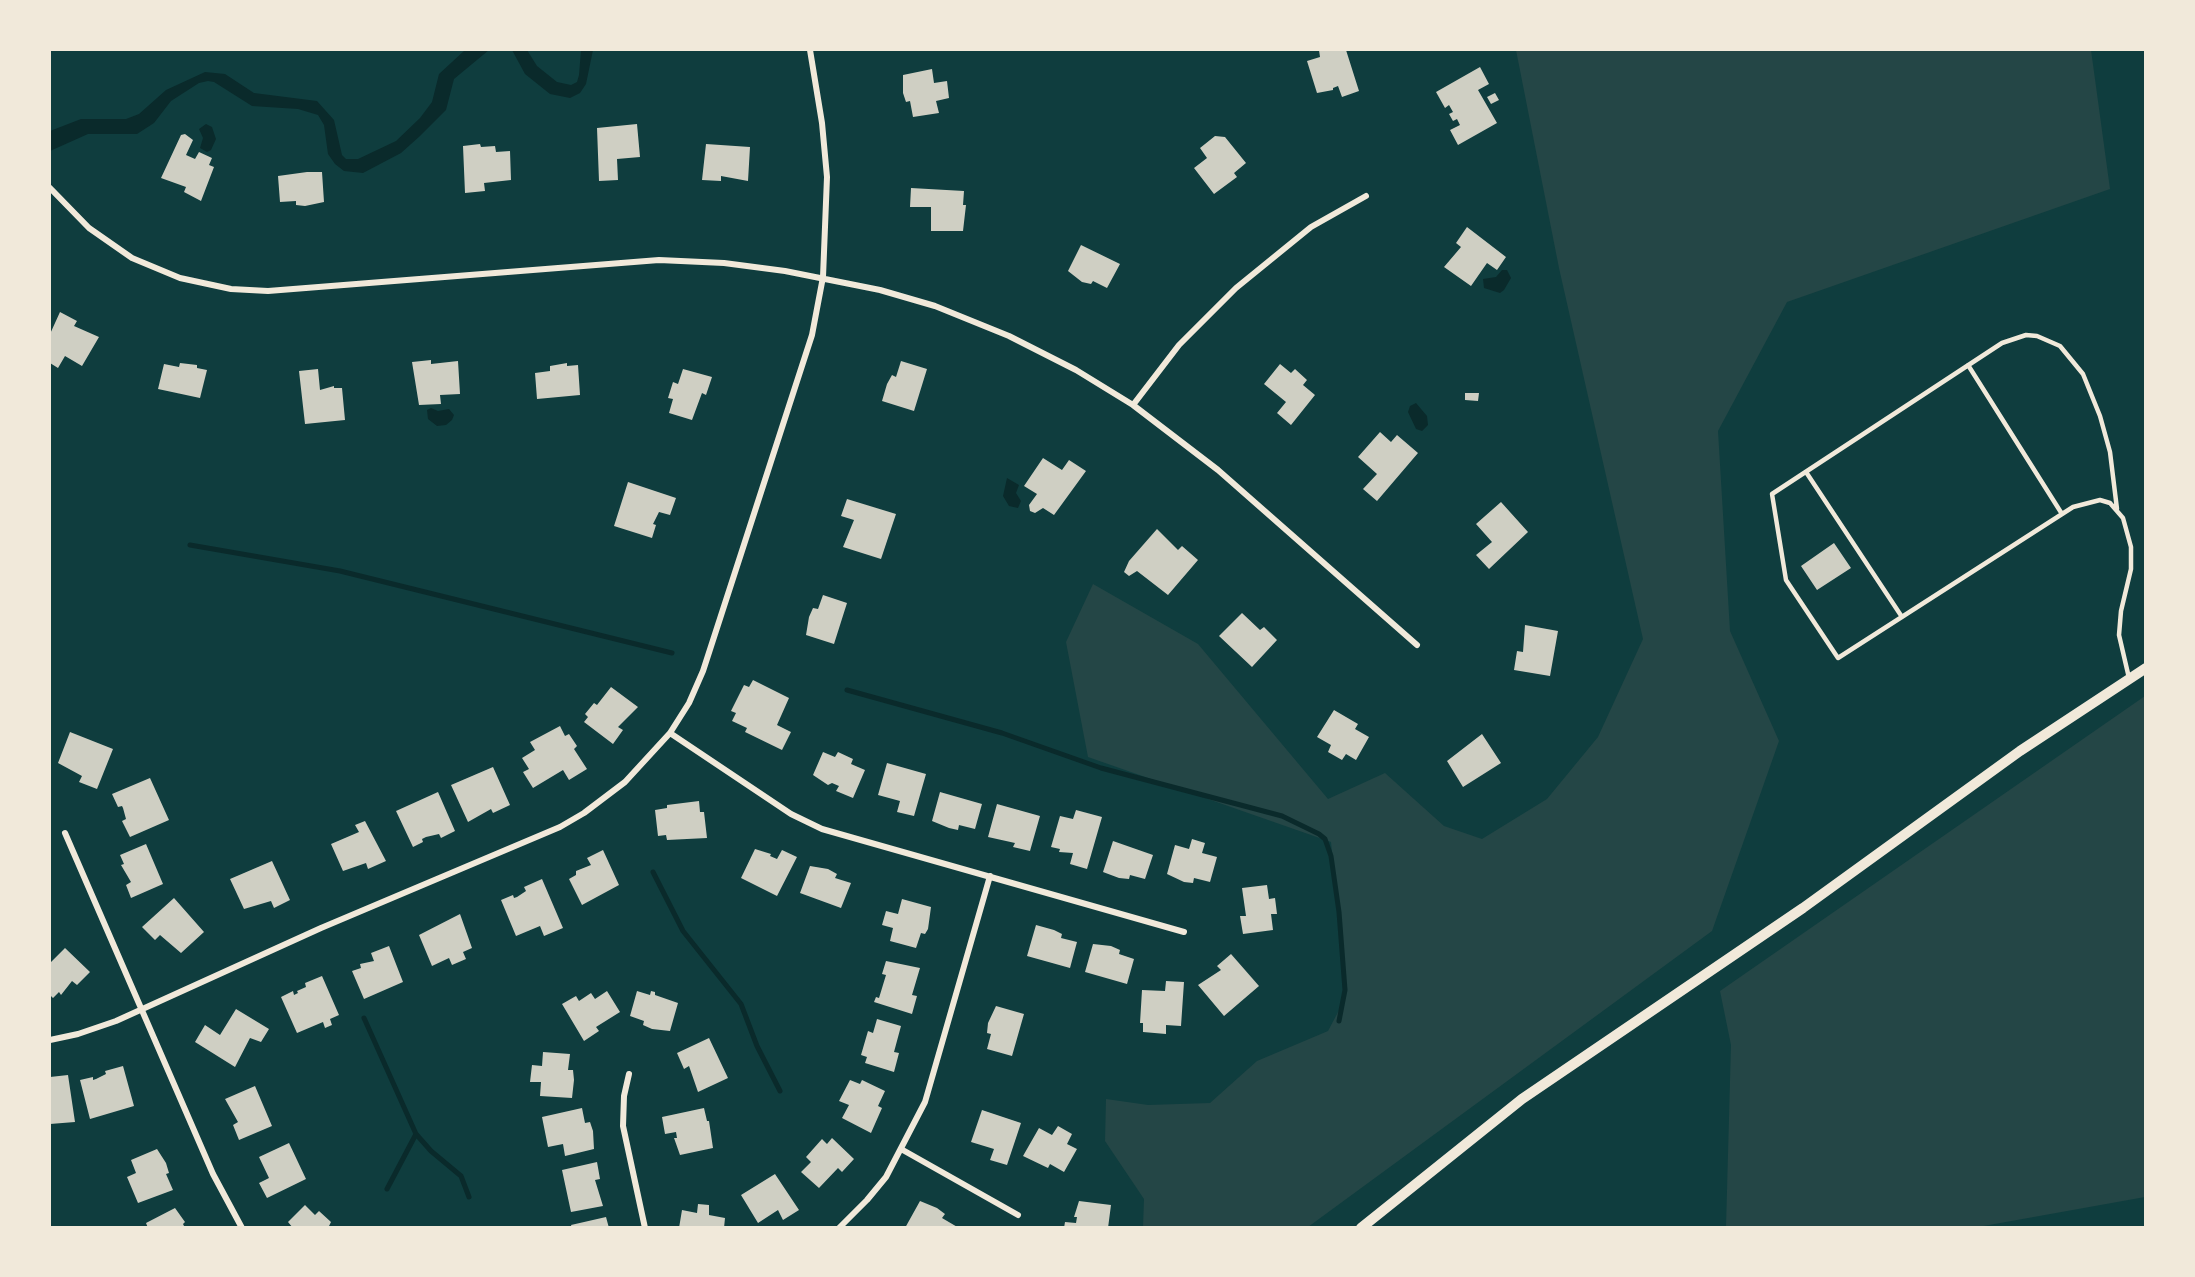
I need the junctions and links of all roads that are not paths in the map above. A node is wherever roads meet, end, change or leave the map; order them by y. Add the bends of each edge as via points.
1 (810, 50) edge
2 (50, 188) edge
3 (1366, 196) dead end
4 (823, 277) junction
5 (1968, 365) junction
6 (1133, 405) junction
7 (1806, 472) junction
8 (2117, 509) junction
9 (2062, 514) junction
10 (1902, 617) junction
11 (1418, 645) dead end
12 (2145, 668) edge
13 (2129, 678) junction
14 (670, 733) junction
15 (65, 833) dead end
16 (990, 876) junction
17 (1184, 932) dead end
18 (142, 1009) junction
19 (50, 1040) edge
20 (629, 1074) dead end
21 (901, 1149) junction
22 (1018, 1215) dead end
23 (242, 1227) edge
24 (645, 1227) edge
25 (838, 1227) edge
26 (1361, 1227) edge

1 - 4 street via 827,177
2 - 4 street via 89,228 132,258 180,278 231,289 277,290 660,260 741,265
3 - 6 street via 1304,232 1236,288 1179,345
4 - 6 street via 911,298 966,318 1047,355
4 - 14 street via 803,368 710,652 693,694
5 - 7 lane
5 - 8 lane via 2002,343 2026,335 2049,340 2067,353 2083,374 2100,416 2110,452
5 - 9 lane
6 - 11 street via 1218,471
7 - 10 lane
7 - 10 lane via 1772,494 1786,580 1838,658
8 - 9 lane via 2100,500
8 - 13 lane via 2128,531 2132,555 2119,635
9 - 10 lane
12 - 13 street
13 - 26 street via 2020,751 1803,908 1522,1099
14 - 16 street via 791,814 822,829
14 - 18 street via 625,782 566,824
15 - 18 street
16 - 17 street
16 - 21 street via 932,1083
18 - 19 street via 96,1029
18 - 23 street via 218,1185
20 - 24 street via 623,1126
21 - 22 street
21 - 25 street via 878,1187

